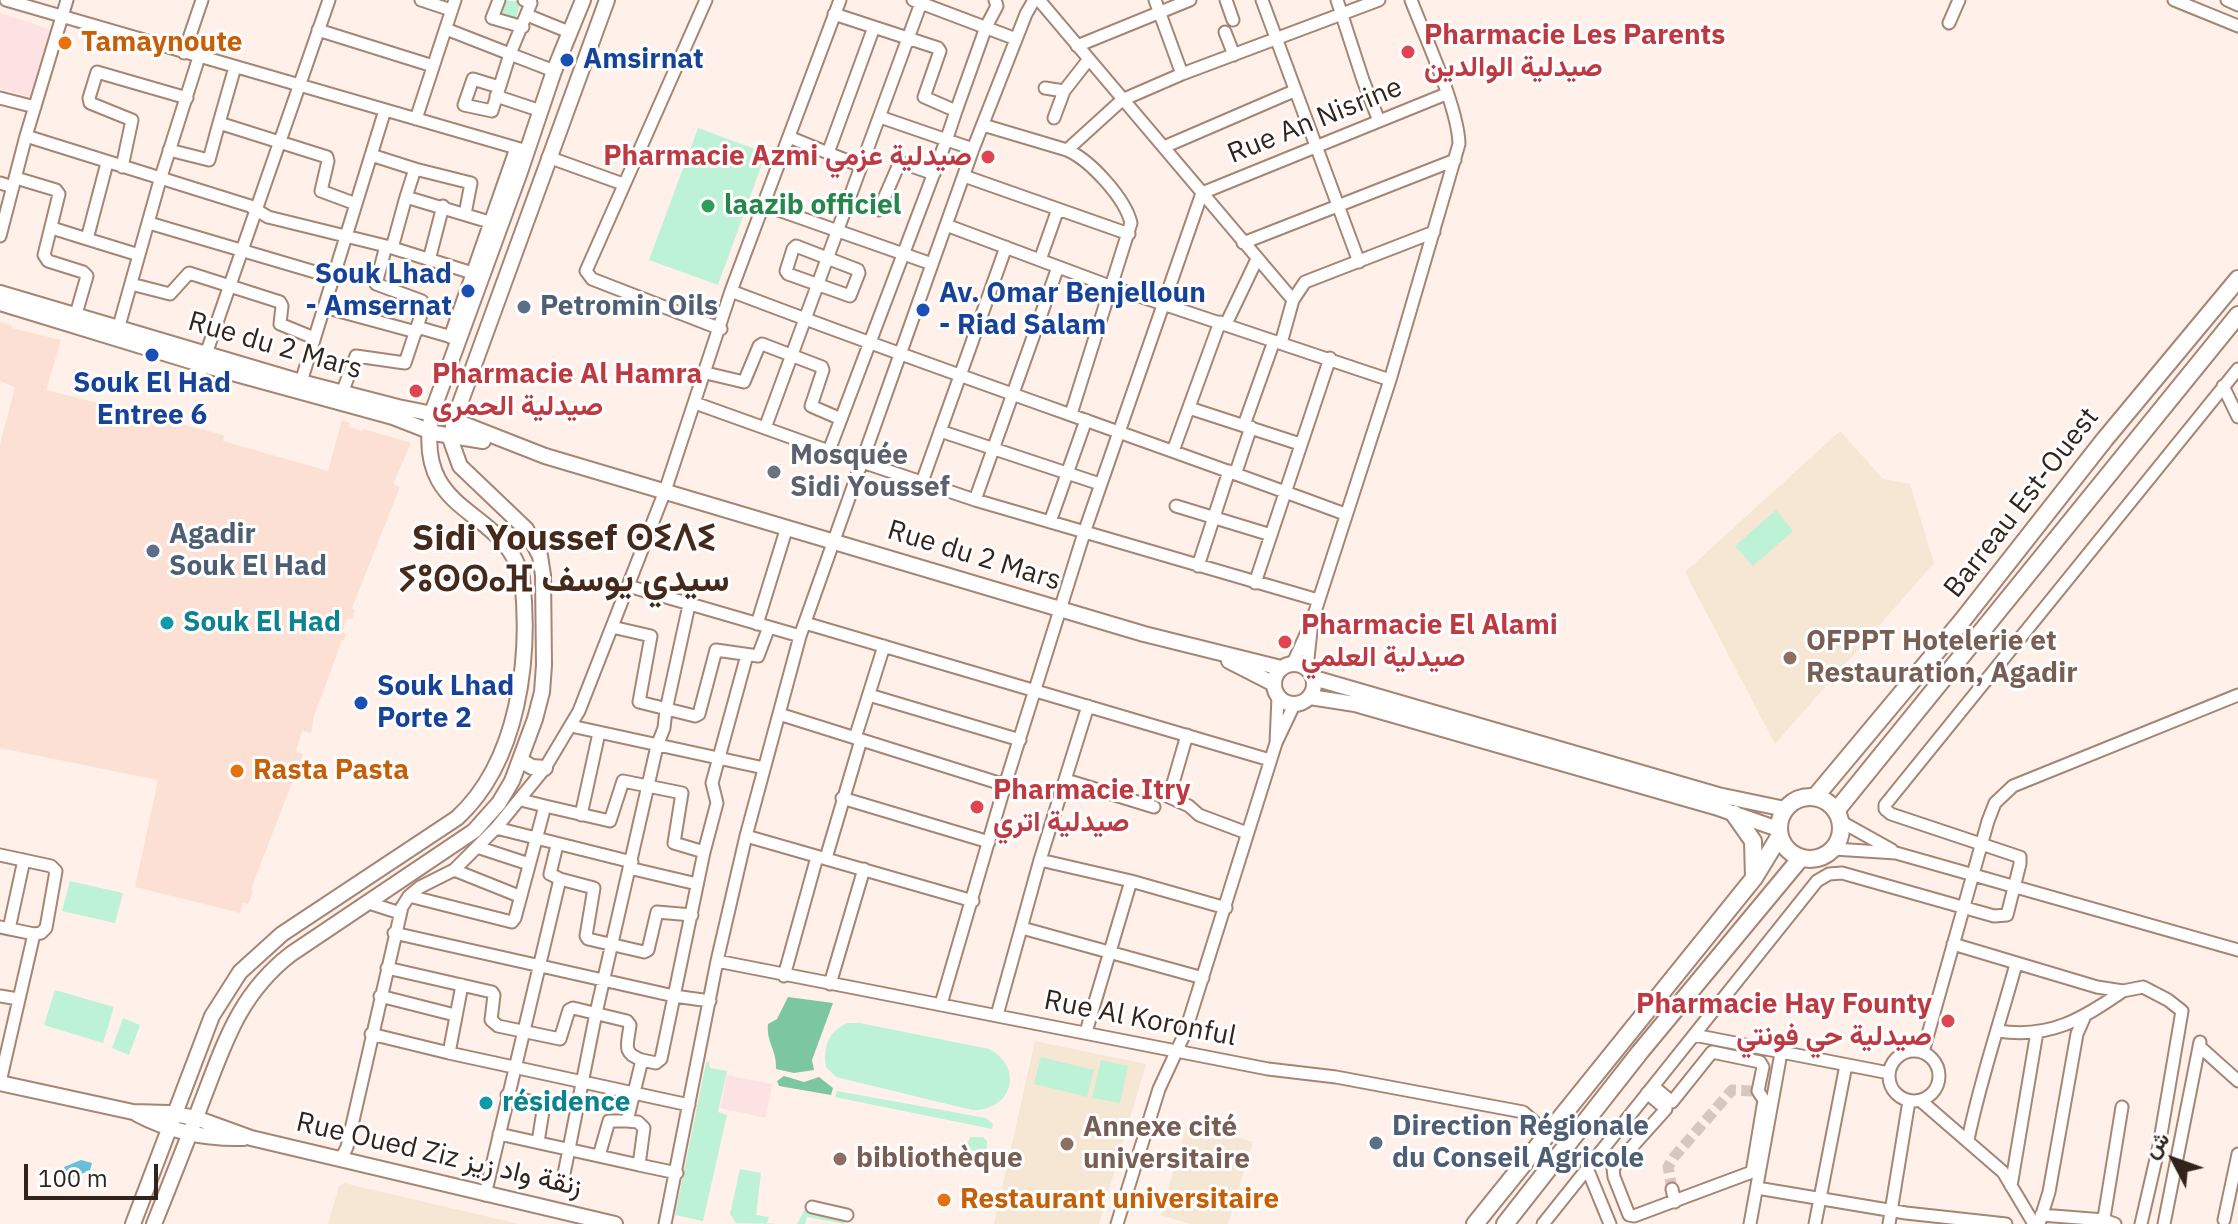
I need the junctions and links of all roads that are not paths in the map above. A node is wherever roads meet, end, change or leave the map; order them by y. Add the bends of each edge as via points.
1 (6, 0) edge
2 (67, 0) edge
3 (202, 0) edge
4 (329, 0) edge
5 (421, 0) edge
6 (499, 0) edge
7 (583, 0) edge
8 (607, 0) edge
9 (706, 0) edge
10 (840, 0) edge
11 (995, 0) edge
12 (1037, 0) edge
13 (1190, 0) edge
14 (1226, 0) edge
15 (1262, 0) edge
16 (1337, 0) edge
17 (1379, 0) edge
18 (1411, 0) edge
19 (1959, 0) edge
20 (2174, 0) edge
21 (2227, 0) edge
22 (528, 1) edge
23 (917, 1) edge
24 (453, 5) edge
25 (2238, 5) edge
26 (1157, 6) edge
27 (1342, 13) junction
28 (834, 14) junction
29 (63, 17) junction
30 (1233, 20) dead end
31 (525, 21) junction
32 (1949, 23) dead end
33 (2238, 26) edge
34 (874, 27) junction
35 (986, 27) junction
36 (446, 29) junction
37 (318, 30) junction
38 (569, 32) junction
39 (1225, 32) dead end
40 (908, 38) junction
41 (1276, 38) junction
42 (1016, 39) junction
43 (1077, 46) junction
44 (184, 53) junction
45 (510, 54) junction
46 (1234, 55) junction
47 (199, 57) junction
48 (1089, 59) junction
49 (433, 66) junction
50 (235, 67) junction
51 (554, 71) junction
52 (1182, 74) junction
53 (299, 85) junction
54 (1045, 88) dead end
55 (1064, 91) junction
56 (1294, 91) junction
57 (498, 92) junction
58 (1446, 94) junction
59 (0, 98) edge
60 (187, 98) junction
61 (1122, 100) junction
62 (35, 107) junction
63 (385, 110) junction
64 (541, 111) junction
65 (956, 111) junction
66 (880, 117) junction
67 (1054, 118) dead end
68 (416, 119) junction
69 (1379, 121) junction
70 (219, 123) junction
71 (983, 125) junction
72 (26, 136) junction
73 (789, 137) junction
74 (280, 141) junction
75 (946, 141) junction
76 (1164, 147) junction
77 (1316, 147) junction
78 (973, 149) junction
79 (169, 150) junction
80 (522, 150) junction
81 (1067, 150) junction
82 (828, 153) junction
83 (371, 155) junction
84 (548, 157) junction
85 (1455, 160) junction
86 (107, 163) junction
87 (861, 166) junction
88 (122, 167) junction
89 (415, 169) junction
90 (934, 174) junction
91 (964, 176) junction
92 (160, 180) junction
93 (15, 182) junction
94 (0, 183) edge
95 (623, 184) junction
96 (1202, 193) junction
97 (406, 197) junction
98 (848, 202) junction
99 (356, 204) junction
100 (764, 205) junction
101 (443, 206) junction
102 (1338, 207) junction
103 (1058, 209) junction
104 (257, 210) junction
105 (465, 214) junction
106 (149, 223) junction
107 (496, 224) junction
108 (946, 225) junction
109 (52, 228) junction
110 (838, 231) junction
111 (1434, 232) junction
112 (1129, 234) junction
113 (0, 236) edge
114 (347, 236) junction
115 (87, 239) junction
116 (1243, 243) junction
117 (389, 247) junction
118 (1006, 247) junction
119 (242, 249) junction
120 (904, 254) junction
121 (139, 255) junction
122 (828, 258) junction
123 (1257, 259) junction
124 (429, 260) junction
125 (1040, 260) junction
126 (1359, 262) junction
127 (932, 264) junction
128 (1058, 267) junction
129 (477, 274) junction
130 (332, 277) junction
131 (2238, 279) edge
132 (131, 284) junction
133 (230, 285) junction
134 (817, 287) junction
135 (1112, 287) junction
136 (731, 291) junction
137 (0, 293) edge
138 (1293, 300) junction
139 (1163, 302) junction
140 (0, 303) edge
141 (324, 307) junction
142 (76, 314) junction
143 (2238, 315) edge
144 (805, 320) junction
145 (1223, 323) junction
146 (119, 326) junction
147 (417, 329) junction
148 (721, 329) junction
149 (314, 338) junction
150 (455, 338) junction
151 (871, 342) junction
152 (1278, 342) junction
153 (792, 354) junction
154 (900, 356) junction
155 (1330, 358) junction
156 (204, 359) junction
157 (2238, 369) edge
158 (706, 373) junction
159 (959, 376) junction
160 (199, 380) dead end
161 (1390, 380) junction
162 (301, 382) junction
163 (2223, 386) junction
164 (342, 393) junction
165 (1012, 393) junction
166 (695, 403) junction
167 (1189, 408) junction
168 (432, 413) junction
169 (1071, 414) junction
170 (2238, 417) edge
171 (841, 419) junction
172 (1086, 420) junction
173 (1248, 426) junction
174 (452, 428) junction
175 (765, 428) junction
176 (428, 431) junction
177 (940, 431) junction
178 (1118, 433) junction
179 (1300, 444) junction
180 (993, 449) junction
181 (1173, 451) junction
182 (862, 462) junction
183 (1233, 472) junction
184 (1068, 474) junction
185 (922, 482) junction
186 (1100, 484) junction
187 (665, 491) junction
188 (1284, 491) junction
189 (975, 500) junction
190 (1176, 506) dead end
191 (1345, 514) junction
192 (1213, 517) junction
193 (1050, 522) junction
194 (787, 527) junction
195 (1085, 530) junction
196 (1271, 535) junction
197 (833, 541) junction
198 (1198, 566) junction
199 (1255, 583) junction
200 (628, 586) junction
201 (1318, 600) junction
202 (689, 605) junction
203 (1062, 609) junction
204 (805, 623) junction
205 (763, 625) junction
206 (612, 627) junction
207 (800, 636) junction
208 (884, 646) junction
209 (1215, 653) junction
210 (747, 655) junction
211 (1299, 669) junction
212 (1037, 690) junction
213 (1276, 690) junction
214 (869, 695) junction
215 (2238, 695) edge
216 (1310, 697) junction
217 (1294, 705) junction
218 (1088, 706) junction
219 (666, 710) junction
220 (779, 714) junction
221 (571, 726) junction
222 (599, 733) junction
223 (1187, 735) junction
224 (858, 739) junction
225 (1020, 740) junction
226 (1276, 743) junction
227 (657, 746) junction
228 (719, 757) junction
229 (520, 760) junction
230 (1270, 760) junction
231 (545, 768) junction
232 (764, 768) junction
233 (1066, 780) junction
234 (1005, 785) junction
235 (649, 786) junction
236 (1815, 797) junction
237 (842, 798) junction
238 (521, 800) junction
239 (545, 806) junction
240 (1154, 807) dead end
241 (1785, 809) junction
242 (1734, 814) junction
243 (581, 815) junction
244 (1838, 816) junction
245 (496, 828) junction
246 (1247, 833) junction
247 (1778, 833) junction
248 (746, 836) junction
249 (536, 839) junction
250 (989, 842) junction
251 (1982, 844) junction
252 (557, 845) junction
253 (477, 847) junction
254 (1834, 849) junction
255 (704, 852) junction
256 (1896, 853) junction
257 (0, 855) edge
258 (821, 858) junction
259 (1800, 859) junction
260 (24, 860) junction
261 (1040, 860) junction
262 (529, 864) junction
263 (630, 865) junction
264 (864, 869) junction
265 (454, 870) junction
266 (1973, 875) junction
267 (1754, 878) junction
268 (560, 879) junction
269 (1131, 881) junction
270 (697, 884) junction
271 (2015, 888) junction
272 (409, 896) junction
273 (519, 896) junction
274 (973, 901) junction
275 (369, 903) junction
276 (1226, 908) junction
277 (1965, 908) junction
278 (400, 913) junction
279 (692, 915) junction
280 (5, 928) edge
281 (1022, 928) junction
282 (394, 933) junction
283 (34, 934) junction
284 (1953, 944) junction
285 (612, 945) junction
286 (2238, 950) edge
287 (1111, 953) junction
288 (717, 961) junction
289 (2016, 964) junction
290 (538, 967) junction
291 (387, 968) junction
292 (784, 976) junction
293 (1203, 978) junction
294 (604, 980) junction
295 (830, 984) junction
296 (462, 985) junction
297 (2123, 991) junction
298 (0, 996) edge
299 (380, 996) junction
300 (674, 996) junction
301 (18, 999) junction
302 (710, 1001) junction
303 (941, 1004) junction
304 (596, 1013) junction
305 (455, 1015) junction
306 (997, 1015) junction
307 (2084, 1018) junction
308 (1998, 1031) junction
309 (524, 1032) junction
310 (1086, 1032) junction
311 (2037, 1032) junction
312 (371, 1034) junction
313 (1694, 1035) junction
314 (1176, 1051) junction
315 (1923, 1052) junction
316 (449, 1053) junction
317 (1781, 1053) junction
318 (642, 1060) junction
319 (1846, 1065) junction
320 (514, 1066) junction
321 (1889, 1073) junction
322 (2238, 1081) edge
323 (0, 1082) edge
324 (582, 1082) junction
325 (207, 1090) junction
326 (1650, 1090) junction
327 (634, 1093) junction
328 (507, 1095) junction
329 (1915, 1101) junction
330 (689, 1105) junction
331 (1669, 1106) junction
332 (2122, 1107) dead end
333 (196, 1118) junction
334 (172, 1121) junction
335 (627, 1121) junction
336 (215, 1123) junction
337 (190, 1134) junction
338 (499, 1134) junction
339 (1548, 1134) junction
340 (251, 1138) junction
341 (1968, 1140) junction
342 (538, 1142) junction
343 (568, 1149) junction
344 (2238, 1154) edge
345 (599, 1156) junction
346 (341, 1159) junction
347 (639, 1165) junction
348 (1587, 1168) junction
349 (677, 1173) junction
350 (563, 1179) dead end
351 (2011, 1186) junction
352 (1757, 1188) junction
353 (485, 1195) junction
354 (1820, 1198) junction
355 (812, 1207) dead end
356 (1892, 1210) junction
357 (847, 1215) dead end
358 (2038, 1221) edge
359 (2107, 1223) edge
360 (2223, 1223) edge
361 (133, 1224) edge
362 (154, 1224) edge
363 (615, 1224) edge
364 (665, 1224) edge
365 (1117, 1224) edge
366 (1475, 1224) edge
367 (1505, 1224) edge
368 (1543, 1224) edge
369 (1610, 1224) edge
370 (1750, 1224) edge
371 (1815, 1224) edge
372 (1889, 1224) edge
373 (2006, 1224) edge
374 (2141, 1224) edge
375 (2164, 1224) edge

1 - 29 street
2 - 29 street
3 - 44 street
4 - 37 street
5 - 24 street
6 - 31 street via 492,18
7 - 38 street
8 - 84 street
9 - 95 street
10 - 28 street
11 - 35 street
12 - 42 street
12 - 43 street
13 - 26 street
14 - 30 street
15 - 41 street
16 - 27 street
17 - 27 street
18 - 58 street
19 - 32 street
20 - 33 street
21 - 25 street
22 - 31 street
23 - 35 street
23 - 40 street
24 - 36 street
26 - 43 street
26 - 52 street
27 - 41 street
27 - 69 street
28 - 34 street
28 - 73 street
29 - 44 street
29 - 62 street
31 - 38 street
31 - 45 street
34 - 40 street
34 - 82 street
35 - 42 street
35 - 65 street
36 - 45 street
36 - 49 street
37 - 49 street
37 - 53 street
38 - 51 street
39 - 46 street
40 - 65 street via 939,50 924,97
40 - 66 street
41 - 46 street
41 - 56 street
42 - 71 street
43 - 48 street
44 - 47 street
45 - 51 street
45 - 57 street
46 - 52 street
47 - 50 street
47 - 60 street
48 - 55 street
48 - 61 street
49 - 68 street
50 - 53 street
50 - 70 street
51 - 64 street
52 - 61 street
53 - 63 street
53 - 74 street
54 - 55 street
55 - 67 street
56 - 76 street
56 - 77 street
57 - 57 street via 473,79 464,105 492,111
57 - 64 street
58 - 69 street, Rue An Nisrine
58 - 85 street via 1459,133
59 - 62 street
60 - 79 street
60 - 88 street via 97,72 90,103 132,120
61 - 76 street
61 - 81 street
62 - 72 street
63 - 68 street
63 - 83 street
64 - 80 street
65 - 75 street
66 - 75 street
66 - 87 street
68 - 80 street
69 - 77 street, Rue An Nisrine
70 - 74 street
70 - 79 street via 209,160
71 - 78 street
71 - 81 street
72 - 86 street
72 - 93 street
73 - 82 street
73 - 100 street
74 - 99 street via 327,157 321,191
74 - 104 street
75 - 78 street
75 - 90 street
76 - 96 street
77 - 96 street, Rue An Nisrine
77 - 102 street
78 - 91 street
79 - 92 street
80 - 107 street
81 - 112 street via 1087,162 1126,210
82 - 87 street
83 - 89 street
83 - 99 street
84 - 95 street
84 - 174 street
85 - 102 street
85 - 111 street
86 - 88 street
86 - 115 street
87 - 98 street
88 - 92 street
89 - 97 street
89 - 105 street via 471,183
90 - 98 street via 900,162 879,210
90 - 120 street
91 - 103 street
91 - 108 street
92 - 104 street
92 - 106 street
93 - 94 street
93 - 109 street via 58,192
93 - 113 street
95 - 148 street via 586,269 588,277
96 - 116 street
96 - 139 street
97 - 101 street
97 - 117 street
98 - 110 street
99 - 114 street
100 - 110 street
100 - 136 street
101 - 105 street
101 - 124 street
102 - 116 street
102 - 126 street
103 - 112 street
103 - 125 street
104 - 114 street
104 - 119 street
105 - 107 street
106 - 119 street
106 - 121 street
107 - 129 street
108 - 118 street
108 - 127 street
109 - 115 street
109 - 142 street via 45,259 87,276
110 - 120 street
110 - 122 street
111 - 126 street
111 - 161 street
112 - 135 street
114 - 117 street
114 - 130 street
115 - 121 street
116 - 123 street
117 - 124 street
117 - 147 street via 375,283 423,302
118 - 125 street
118 - 159 street
119 - 130 street
119 - 133 street
120 - 127 street
120 - 151 street
121 - 132 street
122 - 134 street
122 - 134 street via 859,273 849,297
122 - 134 street via 793,249 787,273
123 - 138 street
123 - 145 street
124 - 129 street
125 - 128 street
126 - 138 street via 1312,278
127 - 154 street
128 - 135 street
128 - 165 street
129 - 150 street
130 - 141 street
131 - 236 main road, Barreau Est-Ouest
132 - 133 street via 170,294 189,273
132 - 146 street
133 - 149 street via 278,301 280,324
133 - 156 street
134 - 144 street
135 - 139 street
135 - 169 street
136 - 144 street
136 - 148 street
137 - 142 street, Rue du 2 Mars
138 - 152 street
139 - 145 street
139 - 178 street
140 - 156 street, Rue du 2 Mars
141 - 147 street
141 - 149 street
142 - 146 street, Rue du 2 Mars
143 - 244 main road, Barreau Est-Ouest
144 - 151 street
144 - 153 street
145 - 152 street
145 - 167 street
146 - 156 street, Rue du 2 Mars
147 - 150 street
147 - 164 street via 404,364 356,356
148 - 158 street
149 - 162 street
150 - 168 street
151 - 154 street
151 - 171 street
152 - 155 street
152 - 173 street
153 - 158 street via 760,344 742,383
153 - 171 street via 823,368 811,405
153 - 175 street
154 - 159 street
154 - 182 street
155 - 161 street
155 - 179 street
156 - 160 street
156 - 162 street, Rue du 2 Mars
156 - 176 street, Rue du 2 Mars
157 - 163 street
158 - 166 street
159 - 165 street
159 - 177 street
161 - 191 street
162 - 164 street, Rue du 2 Mars
163 - 170 street
163 - 251 street via 1885,805 1891,814
164 - 168 street, Rue du 2 Mars
165 - 169 street
165 - 180 street
166 - 175 street
166 - 187 street
167 - 173 street
167 - 181 street
168 - 174 street, Rue du 2 Mars
168 - 176 street
169 - 172 street
171 - 175 street via 826,450
172 - 178 street
172 - 184 street
173 - 179 street
173 - 183 street
174 - 176 street, Rue du 2 Mars
174 - 187 street, Rue du 2 Mars
174 - 229 street via 460,466 526,529 542,565 543,679
176 - 334 street via 429,458 438,480 507,548 522,578 521,681 497,762 480,793 457,818 282,934 248,964 212,1016
177 - 180 street
177 - 185 street
178 - 181 street
178 - 186 street
179 - 188 street
180 - 184 street
180 - 189 street
181 - 183 street
182 - 185 street
182 - 197 street
183 - 188 street
183 - 192 street
184 - 186 street
184 - 193 street
185 - 189 street
186 - 195 street
187 - 194 street, Rue du 2 Mars
187 - 200 street
188 - 191 street
188 - 196 street
189 - 193 street
190 - 192 street
191 - 201 street
192 - 196 street
192 - 198 street
193 - 195 street
194 - 197 street, Rue du 2 Mars
194 - 205 street
195 - 198 street
195 - 203 street
196 - 199 street
197 - 203 street, Rue du 2 Mars
197 - 204 street
198 - 199 street
199 - 201 street
200 - 202 street
200 - 206 street
201 - 211 street
202 - 205 street
202 - 219 street
203 - 209 street, Rue du 2 Mars
203 - 212 street
204 - 207 street
204 - 208 street
205 - 207 street
205 - 210 street via 760,654
206 - 219 street via 650,634 638,700
206 - 221 street
207 - 220 street
208 - 212 street
208 - 214 street
209 - 211 street, Rue du 2 Mars
209 - 213 street, Rue du 2 Mars
210 - 219 street via 716,650 698,716
210 - 228 street
211 - 213 street via 1276,675
211 - 216 street via 1315,684
211 - 241 street, Rue du 2 Mars via 1718,795
212 - 218 street
212 - 225 street
213 - 217 street
213 - 226 street
214 - 224 street
214 - 225 street
215 - 251 street via 2013,786 1995,803
216 - 217 street
216 - 242 street via 1355,704
217 - 226 street
218 - 223 street
218 - 233 street
219 - 227 street
220 - 224 street
220 - 232 street
221 - 222 street
221 - 231 street
222 - 227 street
222 - 243 street
223 - 230 street
223 - 246 street via 1169,797
224 - 234 street
224 - 237 street
225 - 234 street
226 - 230 street
227 - 228 street
227 - 235 street
228 - 232 street
228 - 255 street via 712,783 717,803
229 - 231 street
229 - 275 street via 499,803 474,831
230 - 246 street
231 - 238 street
232 - 248 street
233 - 240 street
233 - 261 street
234 - 250 street
235 - 243 street via 621,781 610,821
235 - 255 street via 683,794 674,843
235 - 263 street
236 - 241 main road via 1799,799
236 - 244 main road via 1831,805
237 - 250 street
237 - 258 street
238 - 239 street
238 - 245 street
239 - 243 street
239 - 249 street
241 - 247 main road
242 - 247 street
242 - 267 main road via 1753,841
244 - 254 main road
244 - 256 street
245 - 249 street
245 - 253 street
246 - 276 street
247 - 259 main road via 1787,850
247 - 267 main road
248 - 258 street
248 - 288 street
249 - 252 street
249 - 262 street
250 - 274 street
251 - 266 street
251 - 271 street via 2020,857
252 - 263 street
252 - 268 street via 550,874
253 - 262 street
253 - 265 street
254 - 256 street
254 - 259 main road via 1819,859
255 - 270 street
256 - 266 street
257 - 260 street
258 - 264 street
258 - 292 street
259 - 367 main road
260 - 280 street
260 - 283 street via 51,866 57,873 46,928
261 - 269 street
261 - 281 street
262 - 273 street
263 - 270 street
263 - 285 street
264 - 274 street
264 - 295 street
265 - 272 street
265 - 273 street
266 - 271 street
266 - 277 street
267 - 339 main road
268 - 285 street via 594,888 586,936
268 - 290 street
269 - 276 street
269 - 287 street
270 - 279 street
271 - 277 street via 2004,917
271 - 286 street
272 - 273 street via 509,923
272 - 278 street
274 - 303 street
275 - 278 street
275 - 325 street via 291,954 258,984 234,1021
276 - 293 street
277 - 284 street
277 - 313 street via 1842,873 1829,874 1817,881
278 - 282 street
279 - 285 street via 657,912 646,952
279 - 300 street
280 - 283 street
281 - 287 street
281 - 306 street
282 - 290 street
282 - 291 street
283 - 301 street
284 - 289 street
284 - 315 street
285 - 294 street
287 - 293 street
287 - 310 street
288 - 292 street, Rue Al Koronful
288 - 302 street
289 - 297 street
289 - 308 street
290 - 294 street
290 - 309 street
291 - 296 street
291 - 299 street
292 - 295 street, Rue Al Koronful
293 - 314 street
294 - 300 street
294 - 304 street
295 - 303 street, Rue Al Koronful
296 - 305 street
296 - 309 street via 493,994 493,1024
297 - 307 street
297 - 374 street via 2143,987 2182,1011
298 - 301 street
299 - 305 street
299 - 312 street
300 - 302 street
300 - 318 street via 661,1059
301 - 323 street
302 - 330 street
303 - 306 street, Rue Al Koronful
304 - 309 street via 571,1008 560,1039
304 - 318 street via 629,1023 627,1051
304 - 324 street
305 - 316 street
306 - 310 street, Rue Al Koronful
307 - 311 street
307 - 358 street via 2049,1192
308 - 311 street
308 - 341 street via 1983,1070
309 - 320 street
310 - 314 street, Rue Al Koronful
311 - 351 street
312 - 316 street
312 - 346 street
313 - 317 street
313 - 326 street
314 - 339 street, Rue Al Koronful via 1523,1112
314 - 365 street via 1147,1123
315 - 321 street via 1900,1054
315 - 329 street via 1936,1062 1940,1077 1934,1092
316 - 320 street
317 - 319 street
317 - 352 street
318 - 327 street
319 - 321 street
319 - 354 street
320 - 324 street
320 - 328 street
321 - 329 street via 1893,1091
322 - 375 street via 2200,1044
323 - 334 street, Rue Oued Ziz زنقة واد زيز
324 - 327 street
324 - 343 street
325 - 333 street
325 - 336 street
326 - 331 street
326 - 348 street
327 - 330 street
327 - 335 street
328 - 338 street
328 - 342 street via 544,1105
329 - 341 street
329 - 356 street
330 - 349 street
331 - 331 street via 1712,1052 1763,1067 1757,1091 1764,1100 1752,1172 1629,1215 1614,1165
332 - 359 street
333 - 334 street, Rue Oued Ziz زنقة واد زيز
333 - 336 street, Rue Oued Ziz زنقة واد زيز
333 - 337 street
334 - 337 street, Rue Oued Ziz زنقة واد زيز
334 - 361 street
335 - 345 street via 609,1121
335 - 347 street via 644,1128
336 - 340 street, Rue Oued Ziz زنقة واد زيز
337 - 340 street, Rue Oued Ziz زنقة واد زيز
337 - 362 street
338 - 342 street
338 - 353 street
339 - 366 main road
340 - 346 street, Rue Oued Ziz زنقة واد زيز
341 - 351 street
342 - 343 street
343 - 345 street
343 - 350 street
344 - 360 street
345 - 347 street
346 - 353 street, Rue Oued Ziz زنقة واد زيز
347 - 349 street
348 - 368 street
348 - 369 street
349 - 364 street
351 - 358 street
352 - 354 street
352 - 370 street
353 - 363 street, Rue Oued Ziz زنقة واد زيز
354 - 356 street
354 - 371 street
355 - 357 street
356 - 372 street
356 - 373 street
358 - 359 street

